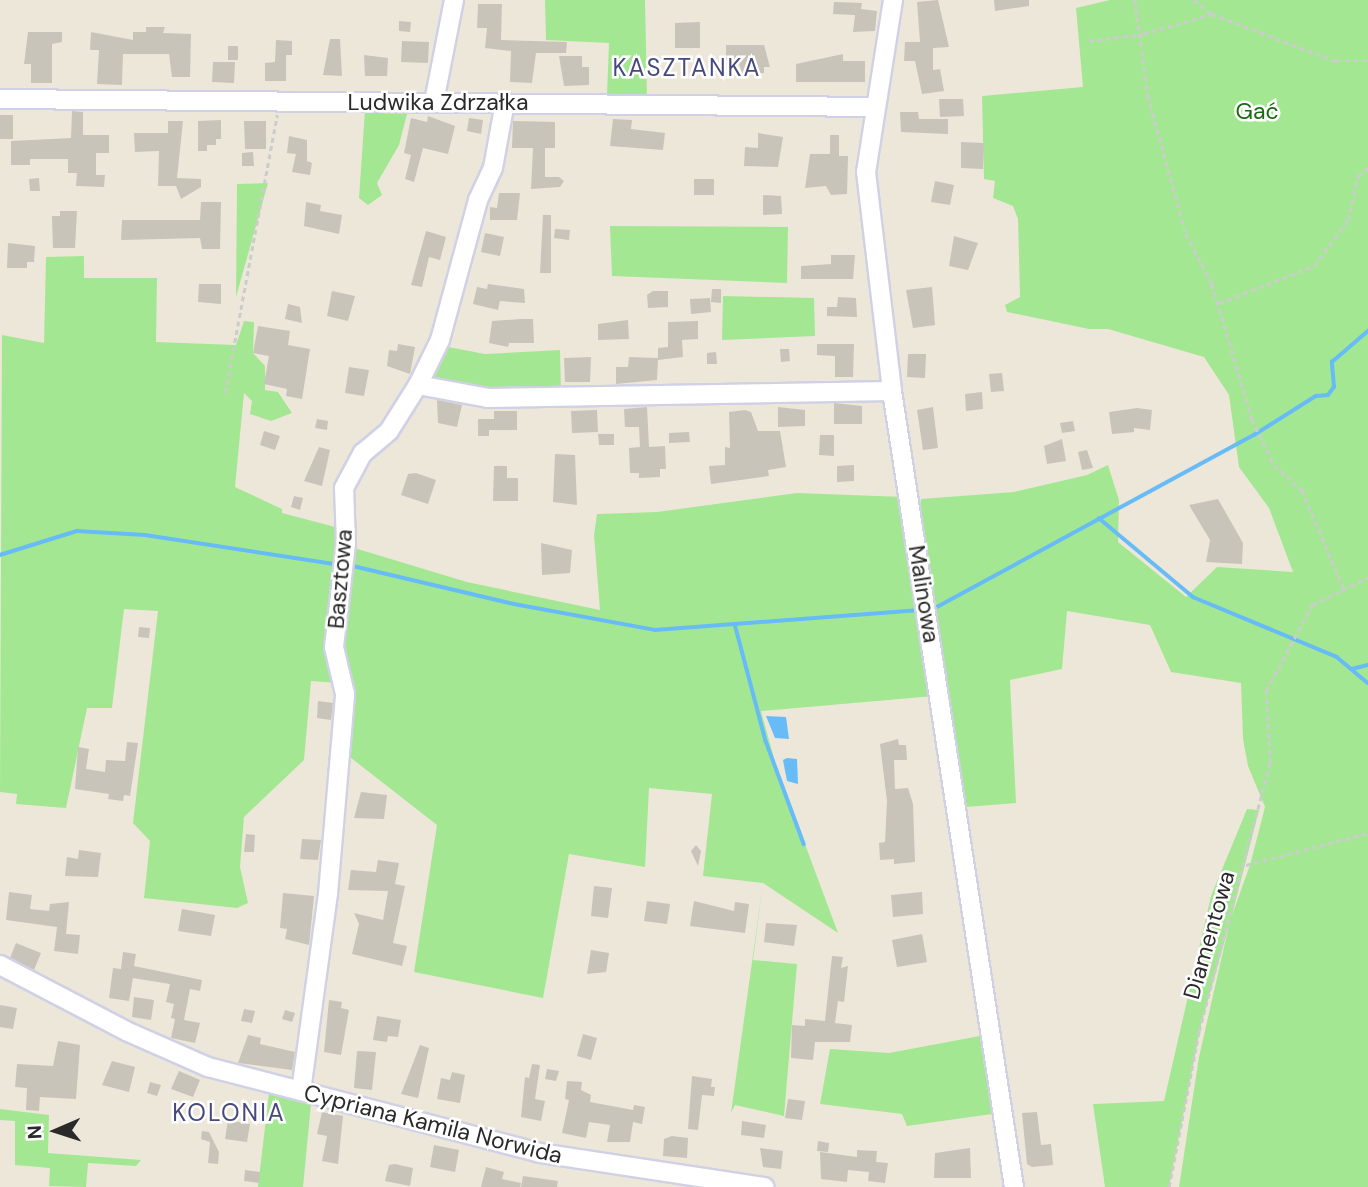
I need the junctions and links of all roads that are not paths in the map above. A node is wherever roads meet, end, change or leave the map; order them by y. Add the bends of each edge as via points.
1 (454, 0) edge
2 (893, 0) edge
3 (0, 99) edge
4 (434, 102) junction
5 (505, 102) junction
6 (875, 107) junction
7 (418, 385) junction
8 (891, 391) junction
9 (0, 965) edge
10 (301, 1091) junction
11 (764, 1187) edge
12 (1013, 1187) edge

1 - 4 street
2 - 6 street, Malinowa
3 - 4 street, Ludwika Zdrzałka
4 - 5 street, Ludwika Zdrzałka
5 - 6 street, Ludwika Zdrzałka
5 - 7 street, Basztowa via 493,168 478,200 440,340
6 - 8 street, Malinowa via 866,172
7 - 8 street via 488,398
7 - 10 street, Basztowa via 389,431 363,453 344,488 346,544 334,647 345,694 328,894
8 - 12 street, Malinowa
9 - 10 street, Cypriana Kamila Norwida via 126,1031 208,1067
10 - 11 street, Cypriana Kamila Norwida via 540,1153

